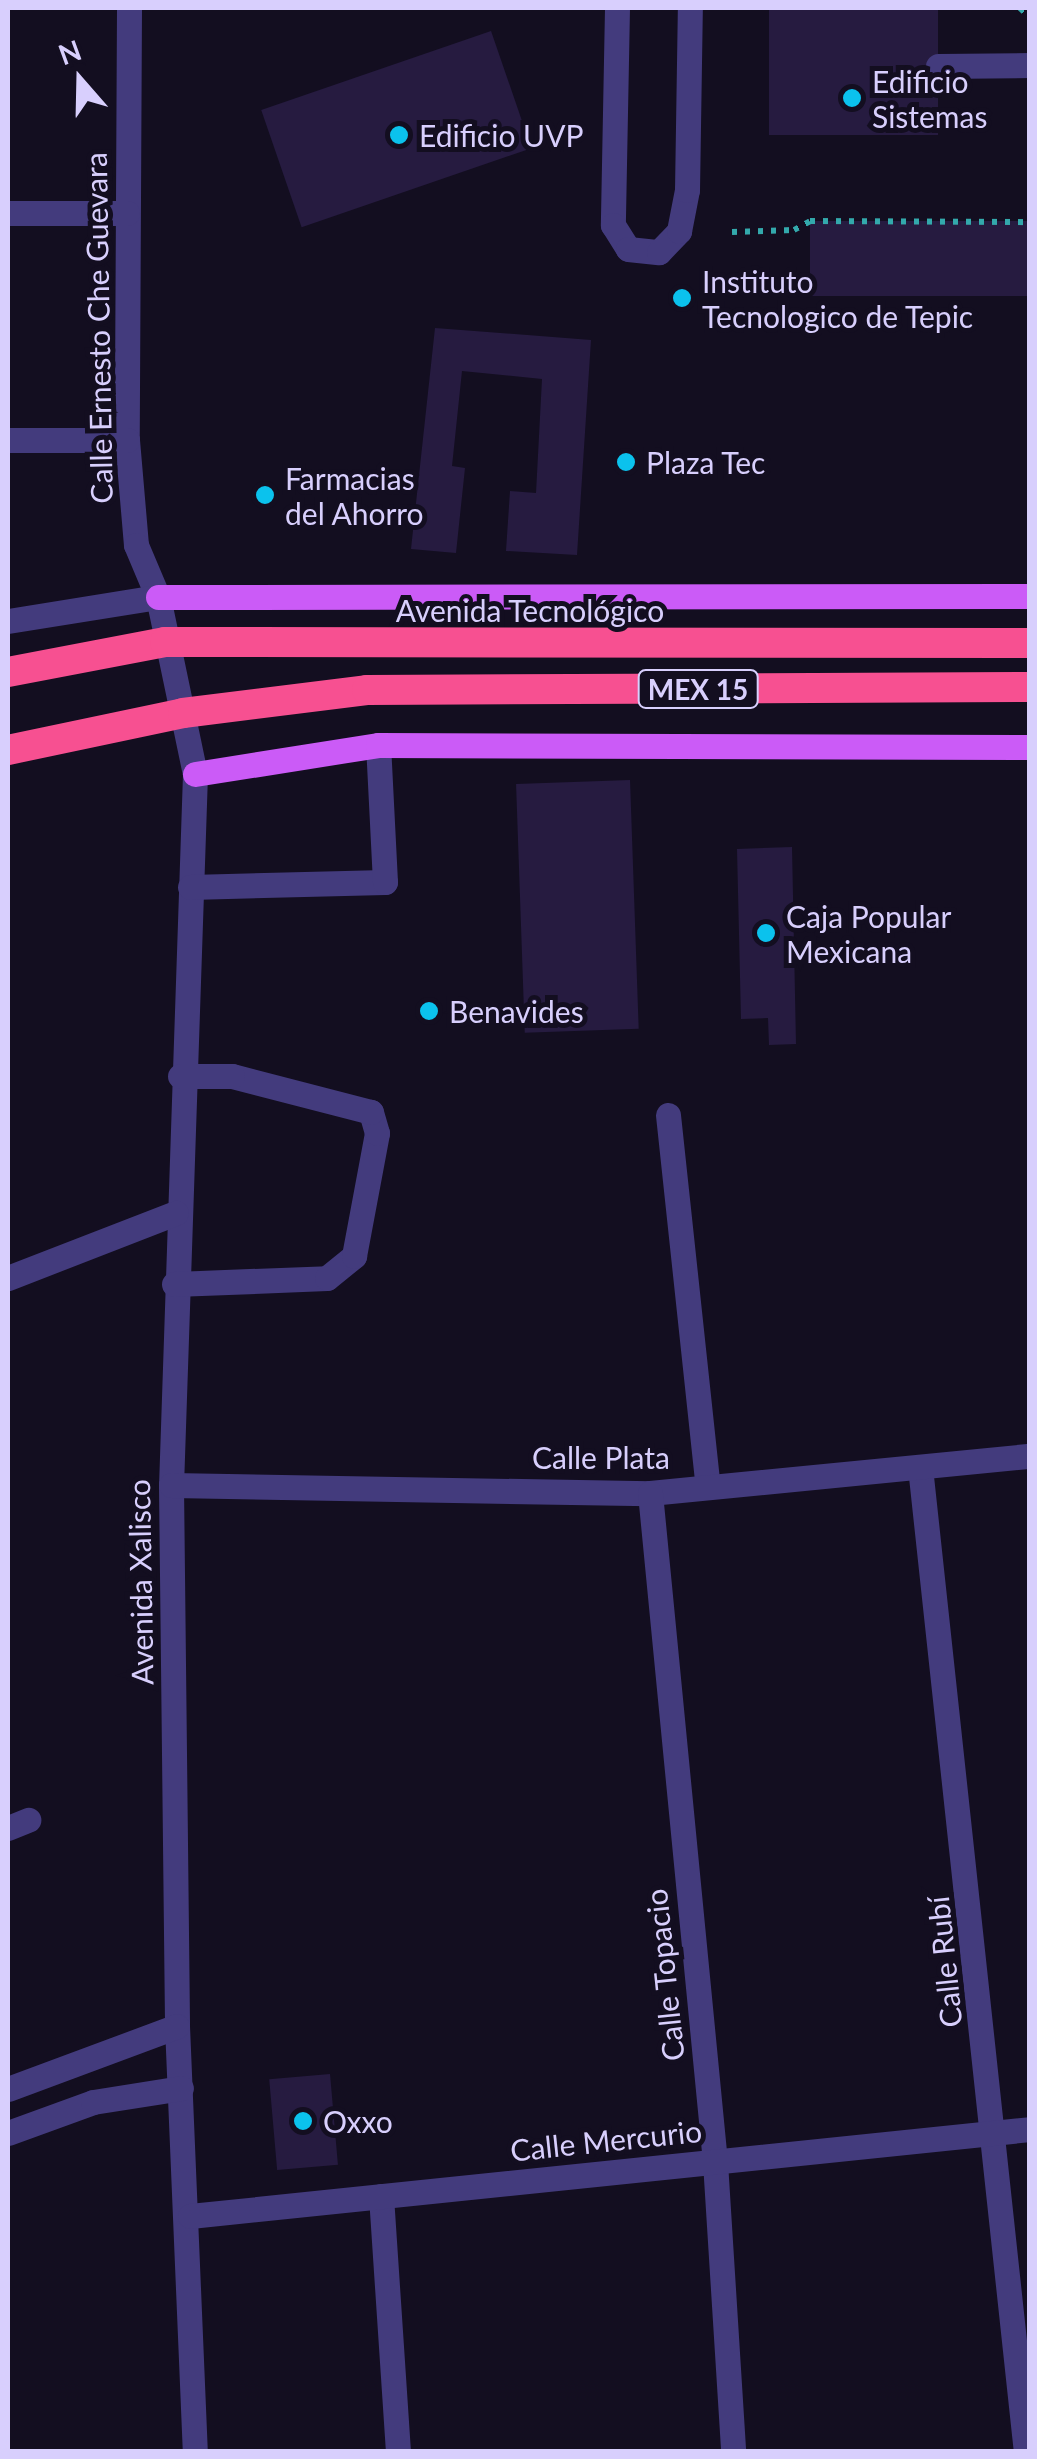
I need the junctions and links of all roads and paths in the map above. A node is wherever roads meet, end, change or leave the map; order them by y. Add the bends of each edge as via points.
1 (128, 8) edge
2 (617, 8) edge
3 (690, 8) edge
4 (1020, 8) edge
5 (1030, 17) edge
6 (1030, 65) edge
7 (938, 66) dead end
8 (8, 212) edge
9 (127, 213) junction
10 (1030, 222) edge
11 (732, 232) dead end
12 (8, 440) edge
13 (127, 440) junction
14 (1030, 596) edge
15 (158, 598) junction
16 (8, 621) edge
17 (165, 642) junction
18 (1030, 643) edge
19 (20, 669) edge
20 (1030, 686) edge
21 (184, 713) junction
22 (378, 745) junction
23 (1030, 747) edge
24 (8, 750) edge
25 (196, 774) junction
26 (190, 887) junction
27 (180, 1076) junction
28 (668, 1115) dead end
29 (176, 1213) junction
30 (8, 1278) edge
31 (174, 1284) junction
32 (1030, 1456) edge
33 (920, 1467) junction
34 (170, 1485) junction
35 (708, 1487) junction
36 (650, 1492) junction
37 (177, 2026) junction
38 (180, 2088) junction
39 (8, 2089) edge
40 (1030, 2130) edge
41 (996, 2133) junction
42 (8, 2134) edge
43 (715, 2162) junction
44 (382, 2196) junction
45 (190, 2216) junction
46 (195, 2452) edge
47 (398, 2452) edge
48 (733, 2452) edge
49 (1026, 2452) edge

1 - 9 street, Calle Ernesto Che Guevara
2 - 3 street via 612,225 628,249 660,252 679,231 687,190
4 - 5 path
6 - 7 street
8 - 9 street
9 - 13 street, Calle Ernesto Che Guevara
10 - 11 path via 810,222 794,230
12 - 13 street
13 - 15 street, Calle Ernesto Che Guevara via 136,545
14 - 15 main road, Avenida Tecnológico
15 - 16 street
15 - 17 street, Calle Ernesto Che Guevara
17 - 18 highway, Avenida Tecnológico / MEX 15
17 - 19 highway, Avenida Tecnológico / MEX 15
17 - 21 street, Calle Ernesto Che Guevara
20 - 21 highway, MEX 15 via 368,690
21 - 24 highway, MEX 15
21 - 25 street, Avenida Xalisco
22 - 23 main road
22 - 25 main road
22 - 26 street via 385,882
25 - 26 street, Avenida Xalisco
26 - 27 street, Avenida Xalisco
27 - 29 street, Avenida Xalisco
27 - 31 street via 232,1076 371,1112 376,1133 354,1256 327,1278
28 - 35 street
29 - 30 street
29 - 31 street, Avenida Xalisco
31 - 34 street, Avenida Xalisco
32 - 33 street, Calle Plata
33 - 35 street, Calle Plata
33 - 41 street, Calle Rubí
34 - 36 street, Calle Plata
34 - 37 street, Avenida Xalisco
35 - 36 street, Calle Plata
36 - 43 street, Calle Topacio
37 - 38 street, Avenida Xalisco
37 - 39 street
38 - 42 street via 92,2102
38 - 45 street, Avenida Xalisco
40 - 41 street, Calle Mercurio
41 - 43 street, Calle Mercurio
41 - 49 street, Calle Rubí
43 - 44 street, Calle Mercurio
43 - 48 street, Calle Topacio
44 - 45 street, Calle Mercurio
44 - 47 street
45 - 46 street, Avenida Xalisco

